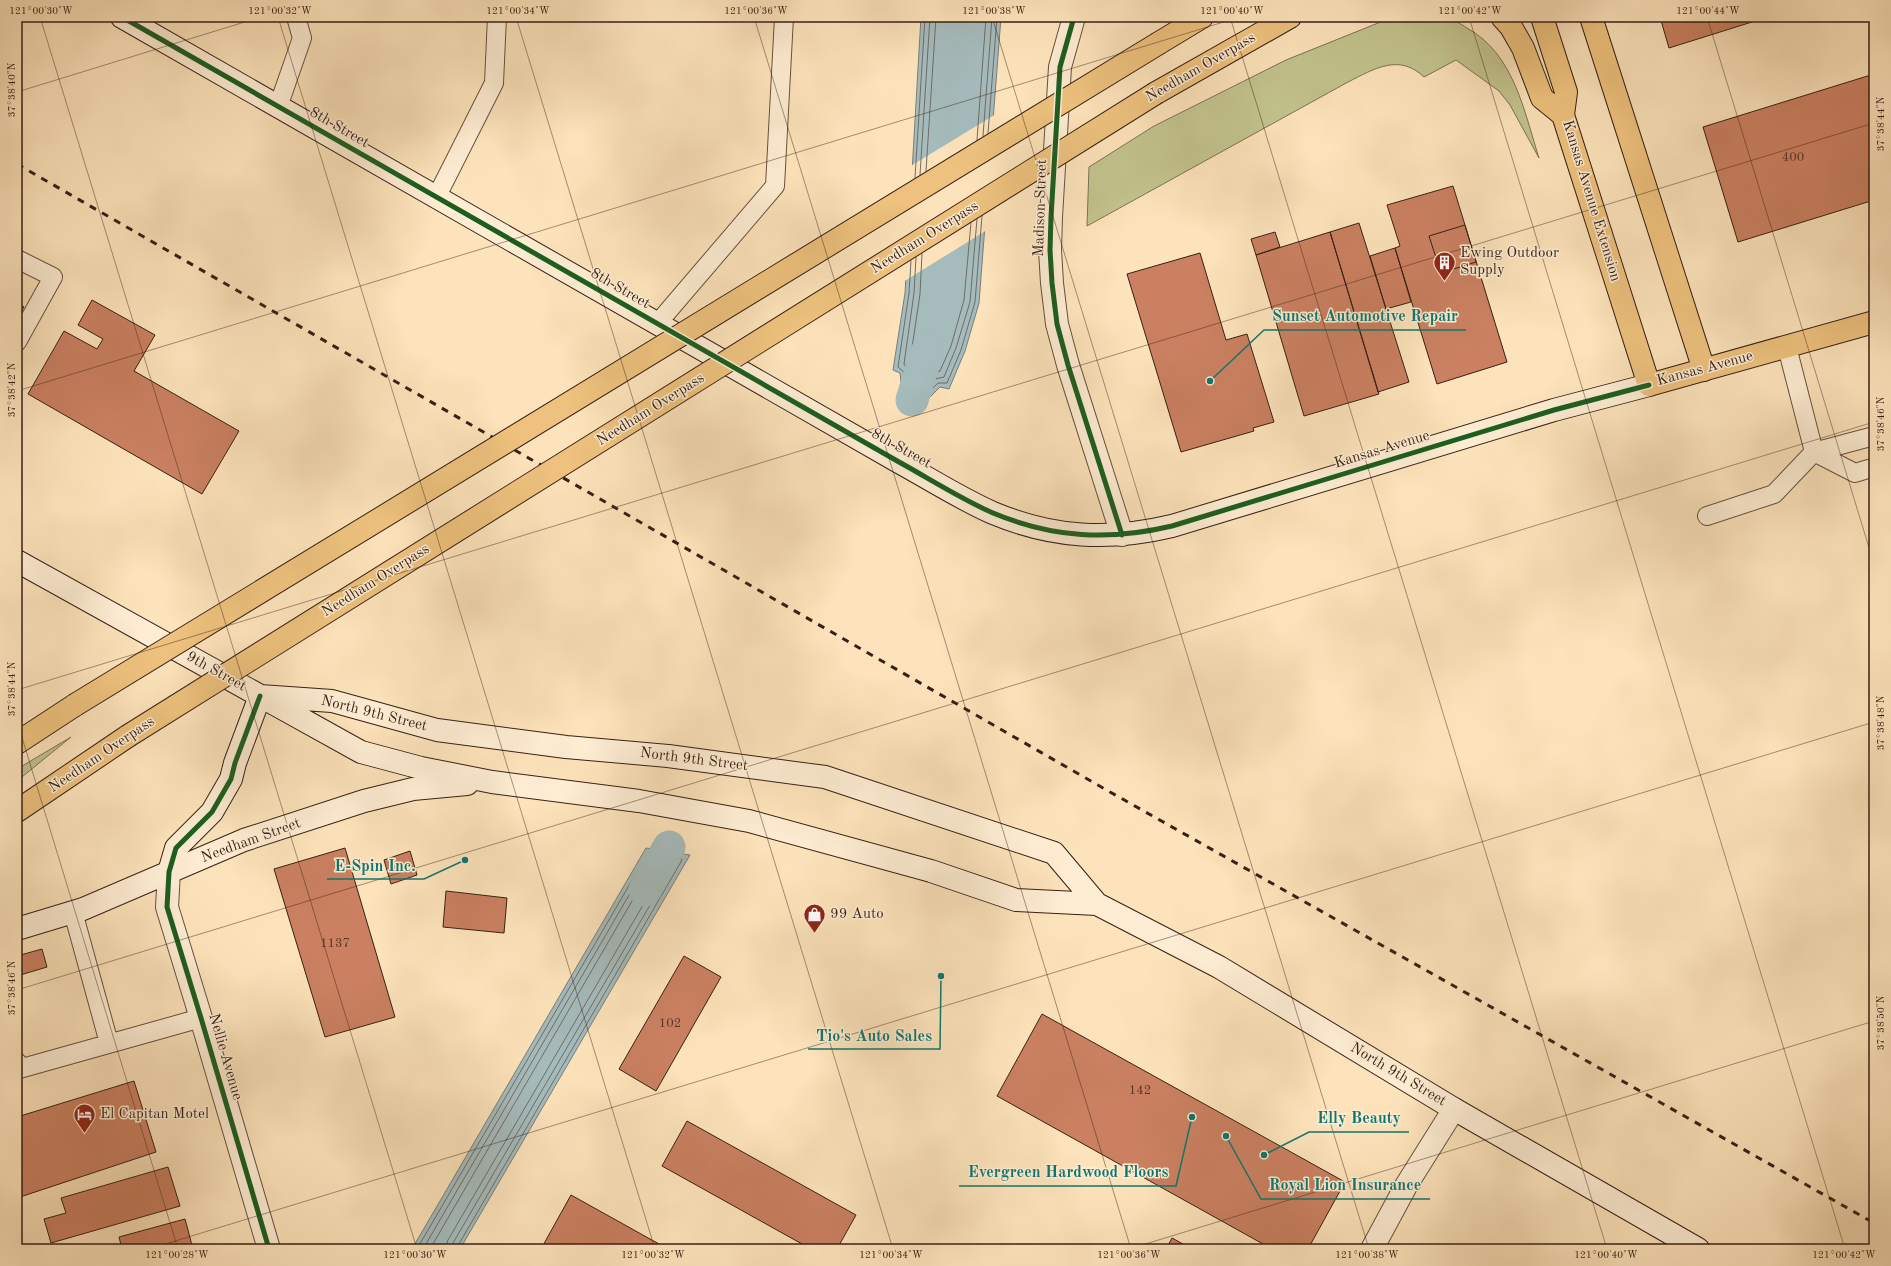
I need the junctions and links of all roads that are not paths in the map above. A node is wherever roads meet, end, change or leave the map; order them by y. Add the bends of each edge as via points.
1 (122, 17) edge
2 (296, 17) edge
3 (497, 17) edge
4 (784, 17) edge
5 (1074, 17) edge
6 (1202, 17) edge
7 (1290, 17) edge
8 (1502, 17) edge
9 (1542, 17) edge
10 (1591, 17) edge
11 (278, 107) junction
12 (1563, 115) junction
13 (436, 198) junction
14 (17, 259) edge
15 (1874, 322) edge
16 (657, 324) junction
17 (17, 342) edge
18 (1787, 347) junction
19 (1704, 370) junction
20 (1649, 385) junction
21 (1874, 436) edge
22 (1814, 452) junction
23 (1868, 469) dead end
24 (1707, 516) dead end
25 (1122, 535) junction
26 (17, 561) edge
27 (260, 696) junction
28 (17, 743) edge
29 (492, 782) junction
30 (17, 811) edge
31 (169, 872) junction
32 (1097, 904) junction
33 (73, 912) junction
34 (17, 929) edge
35 (201, 1018) junction
36 (109, 1043) junction
37 (17, 1062) edge
38 (1454, 1109) junction
39 (269, 1249) edge
40 (1372, 1249) edge
41 (1698, 1249) edge

1 - 11 street, 8th Street
2 - 11 lane via 302,38
3 - 13 lane via 494,83
4 - 16 lane via 775,186
5 - 25 street, Madison Street via 1060,67 1050,224 1052,283 1057,324 1068,365
6 - 28 main road, bridge via 75,705
7 - 30 main road, Needham Overpass, bridge via 1156,93 128,736
8 - 12 main road via 1523,48 1542,98
9 - 12 main road, Kansas Avenue Extension via 1566,92
10 - 19 main road
11 - 13 street, 8th Street
12 - 20 main road, Kansas Avenue Extension
13 - 16 street, 8th Street
14 - 17 lane via 53,278
15 - 18 main road, Kansas Avenue
16 - 25 street, 8th Street via 992,512 1027,525 1060,533 1089,536
18 - 19 main road, Kansas Avenue
18 - 22 lane
19 - 20 main road, Kansas Avenue
20 - 25 street, Kansas Avenue via 1554,410 1172,526
21 - 22 lane
22 - 23 lane via 1855,473
22 - 24 lane via 1774,494
26 - 27 street, 9th Street
27 - 29 street, 9th Street via 361,752 421,768
27 - 31 street, Nellie Avenue via 231,779 212,812 176,848
27 - 32 street, North 9th Street via 332,701 437,730 825,777 1054,853
29 - 31 street, Needham Street via 413,789 381,796 244,840
29 - 32 street, North 9th Street via 639,801 749,821 930,871 1016,900
31 - 33 street, Needham Street
31 - 35 street, Nellie Avenue via 167,907
32 - 38 street, North 9th Street via 1219,967
33 - 34 street, Needham Street
33 - 36 lane
35 - 36 lane
35 - 39 street, Nellie Avenue
36 - 37 lane via 19,1069
38 - 40 street via 1407,1184
38 - 41 street, North 9th Street

